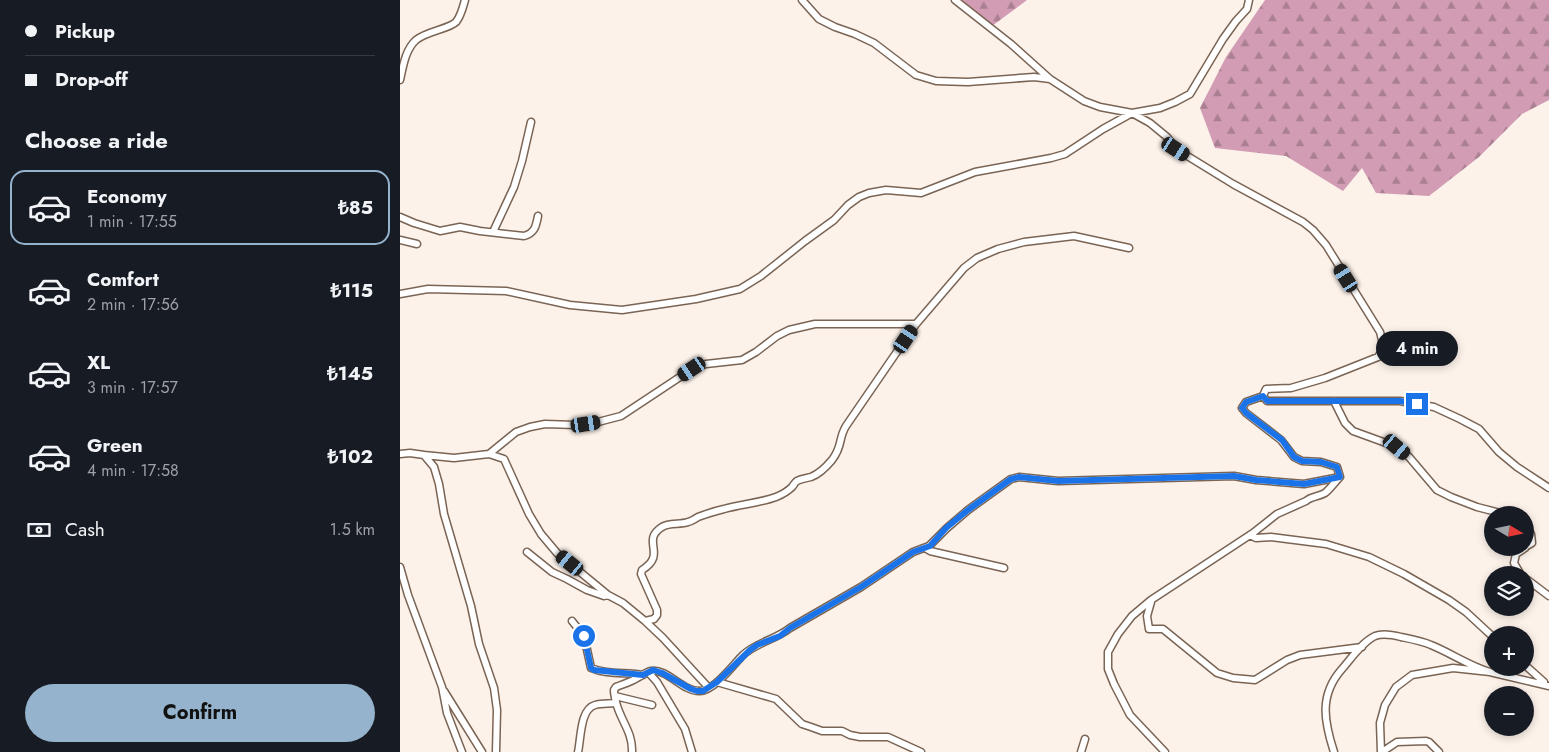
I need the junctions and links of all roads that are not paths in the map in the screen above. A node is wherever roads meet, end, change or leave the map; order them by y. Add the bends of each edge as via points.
1 (465, 0) edge
2 (802, 0) edge
3 (955, 0) edge
4 (1249, 0) edge
5 (402, 60) edge
6 (1050, 79) junction
7 (400, 80) edge
8 (1132, 113) junction
9 (530, 122) dead end
10 (538, 216) dead end
11 (400, 217) edge
12 (493, 232) junction
13 (400, 240) edge
14 (417, 244) dead end
15 (1129, 248) dead end
16 (400, 294) edge
17 (916, 324) junction
18 (1263, 396) junction
19 (1334, 401) junction
20 (400, 454) edge
21 (489, 454) junction
22 (424, 455) junction
23 (1340, 477) junction
24 (1549, 488) edge
25 (1484, 509) edge
26 (1250, 535) junction
27 (925, 548) junction
28 (527, 552) dead end
29 (400, 568) edge
30 (1004, 568) dead end
31 (1534, 585) edge
32 (608, 594) junction
33 (1549, 596) edge
34 (1151, 600) junction
35 (572, 621) dead end
36 (645, 621) junction
37 (1484, 629) edge
38 (1362, 647) junction
39 (1484, 670) edge
40 (1484, 671) edge
41 (1534, 673) edge
42 (645, 674) junction
43 (1508, 676) edge
44 (717, 682) junction
45 (1548, 685) edge
46 (442, 687) junction
47 (708, 688) junction
48 (615, 700) junction
49 (652, 705) dead end
50 (1085, 739) dead end
51 (462, 752) edge
52 (482, 752) edge
53 (496, 752) edge
54 (578, 752) edge
55 (632, 752) edge
56 (692, 752) edge
57 (921, 752) edge
58 (1081, 752) edge
59 (1165, 752) edge
60 (1334, 752) edge
61 (1381, 752) edge
62 (1439, 752) edge

1 - 5 street via 456,22 415,41
2 - 6 street via 819,19 874,43 916,75 936,82
3 - 6 street
4 - 8 street via 1247,9 1223,39 1190,94 1160,108
5 - 7 street
6 - 8 street via 1084,101
8 - 16 street via 1065,154 975,172 921,193 886,190 868,193 848,205 834,220 761,276 729,292 622,310 570,305 506,291 428,289
8 - 18 street via 1158,129 1176,149 1313,230 1326,245 1380,332 1384,348 1378,357 1325,378 1290,388 1266,390
9 - 12 street via 514,187
10 - 12 street via 530,234
11 - 12 street via 440,230 460,227
13 - 14 street
15 - 17 street via 1074,236 1024,242 998,249 964,268
17 - 21 street via 816,324 789,330 742,360 692,369 621,416 576,426 544,424 530,427 516,432
17 - 36 street via 846,426 838,452 823,469 814,476 798,480 776,497 721,509 687,523 668,524 654,535 655,559 641,574 657,615
18 - 19 street via 1267,401
18 - 23 street via 1246,402 1242,408 1282,440 1294,457 1337,467
19 - 24 street via 1400,401 1434,407 1479,429 1516,467
19 - 25 street via 1353,431 1397,447 1437,490
20 - 22 street
21 - 22 street via 454,458
21 - 32 street via 504,459 541,534 557,553
22 - 53 street via 434,467 479,644 494,688
23 - 26 street via 1326,492 1277,514
23 - 27 street via 1304,484 1234,476 1058,481 1019,477 1005,482
26 - 34 street
26 - 37 street via 1326,544 1368,557 1449,600
27 - 30 street
27 - 44 street via 913,552 780,636 757,645
28 - 32 street via 552,572 587,590 604,596
29 - 46 street
31 - 33 street
32 - 36 street
34 - 38 street via 1147,616 1149,628 1163,629 1223,676 1255,680 1300,655
34 - 59 street via 1118,634 1108,652 1108,668 1130,715
35 - 42 street via 584,636 591,668
36 - 47 street
38 - 39 street via 1373,637 1383,634 1396,636 1429,644
38 - 60 street via 1333,681 1327,696 1325,722
40 - 61 street via 1453,668 1412,675 1396,687 1385,705 1380,723
41 - 45 street
42 - 47 street via 653,670 697,691
42 - 48 street via 616,687
42 - 56 street via 657,682 686,729
43 - 45 street
44 - 47 street
44 - 57 street via 776,699 802,724 822,731 894,738
46 - 51 street via 447,713
46 - 52 street
48 - 49 street
48 - 54 street via 595,705 586,713
48 - 55 street via 629,731
50 - 58 street
61 - 62 street via 1397,742 1408,741 1429,742

